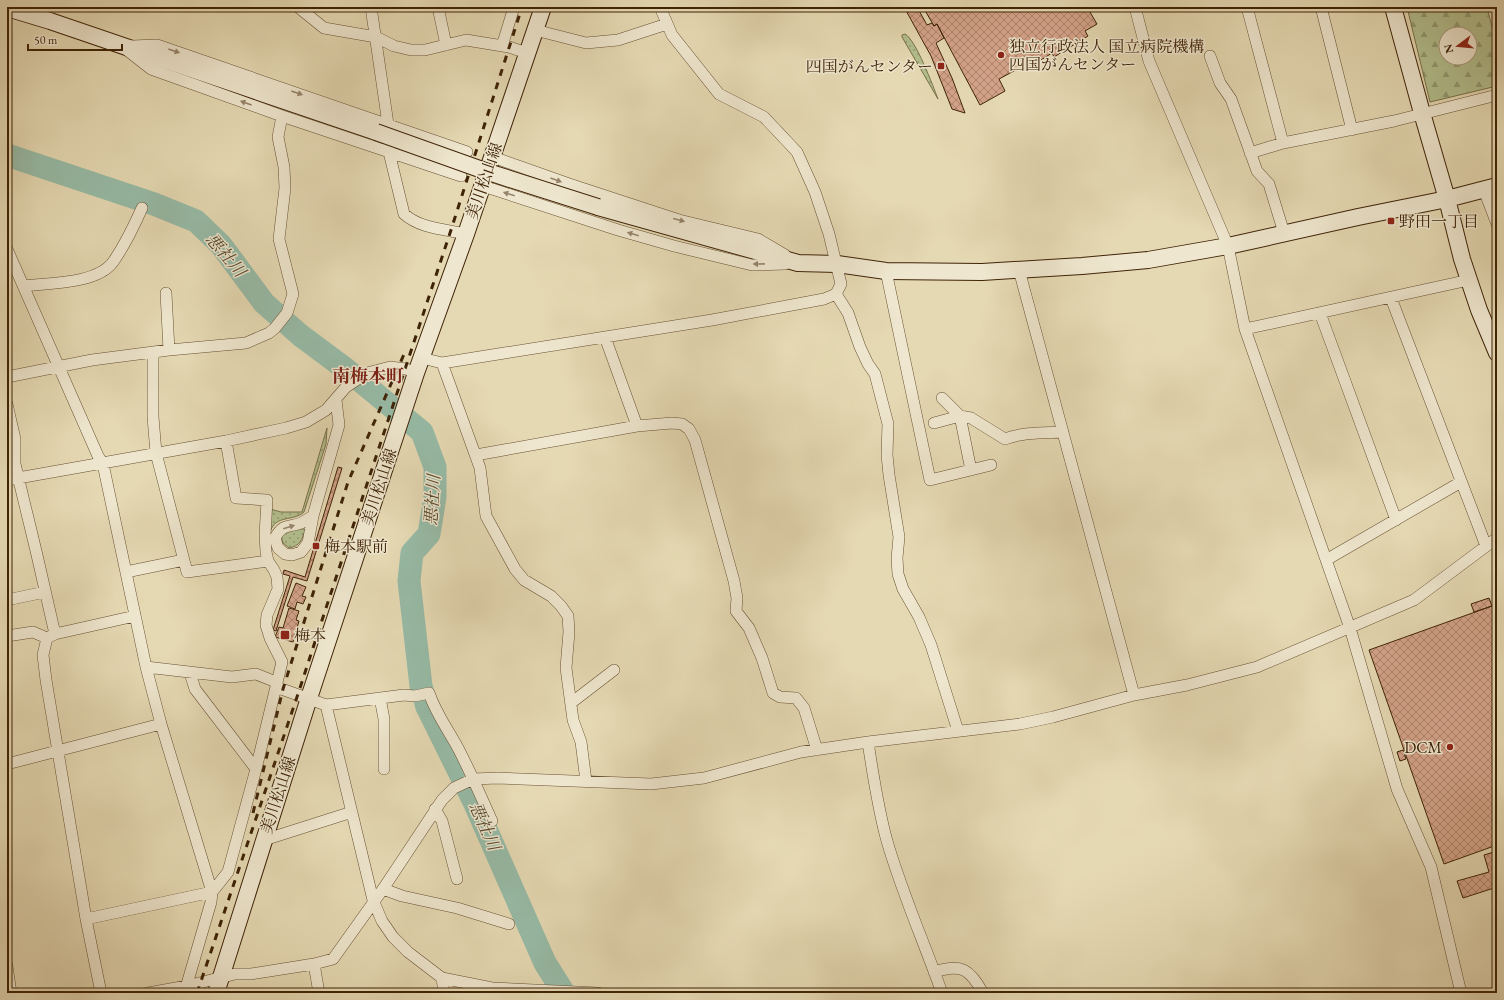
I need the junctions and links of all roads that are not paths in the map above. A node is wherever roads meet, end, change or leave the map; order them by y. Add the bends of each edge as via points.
1 (298, 7) edge
2 (371, 7) edge
3 (438, 7) edge
4 (514, 7) edge
5 (543, 7) edge
6 (660, 7) edge
7 (1135, 7) edge
8 (1247, 7) edge
9 (1321, 7) edge
10 (1393, 7) edge
11 (7, 8) edge
12 (667, 24) junction
13 (535, 30) junction
14 (376, 37) junction
15 (446, 45) junction
16 (122, 46) junction
17 (502, 46) junction
18 (527, 53) junction
19 (1210, 56) dead end
20 (1497, 95) edge
21 (1422, 114) junction
22 (282, 116) junction
23 (382, 128) junction
24 (1352, 130) junction
25 (436, 140) junction
26 (1283, 143) junction
27 (389, 152) junction
28 (467, 152) dead end
29 (1250, 152) junction
30 (493, 157) junction
31 (427, 164) junction
32 (461, 176) dead end
33 (483, 186) junction
34 (1491, 188) edge
35 (1447, 199) junction
36 (142, 208) dead end
37 (1497, 224) edge
38 (1284, 233) junction
39 (466, 234) junction
40 (1228, 246) junction
41 (7, 248) edge
42 (798, 263) junction
43 (837, 264) junction
44 (1019, 270) junction
45 (886, 271) junction
46 (1469, 280) junction
47 (24, 286) junction
48 (166, 293) dead end
49 (836, 294) junction
50 (1391, 298) junction
51 (1320, 313) junction
52 (1245, 329) junction
53 (605, 337) junction
54 (169, 350) junction
55 (152, 352) junction
56 (1497, 353) edge
57 (442, 363) junction
58 (419, 366) junction
59 (60, 368) junction
60 (7, 378) edge
61 (942, 398) dead end
62 (336, 400) junction
63 (7, 404) edge
64 (960, 416) junction
65 (934, 422) dead end
66 (637, 426) junction
67 (1063, 432) junction
68 (226, 441) junction
69 (156, 453) junction
70 (476, 455) junction
71 (103, 464) junction
72 (991, 465) dead end
73 (972, 470) junction
74 (13, 480) edge
75 (1461, 482) junction
76 (313, 516) dead end
77 (1396, 520) junction
78 (1497, 538) edge
79 (1486, 546) junction
80 (184, 560) junction
81 (1326, 560) junction
82 (268, 562) junction
83 (126, 572) junction
84 (45, 592) junction
85 (7, 600) edge
86 (135, 616) junction
87 (1350, 628) junction
88 (7, 636) edge
89 (51, 636) junction
90 (146, 668) junction
91 (614, 670) dead end
92 (190, 673) junction
93 (276, 684) junction
94 (1134, 695) junction
95 (309, 698) junction
96 (380, 698) junction
97 (571, 703) junction
98 (326, 705) junction
99 (161, 724) junction
100 (958, 731) junction
101 (868, 742) junction
102 (817, 750) junction
103 (57, 751) junction
104 (7, 764) edge
105 (256, 769) junction
106 (384, 769) dead end
107 (471, 780) junction
108 (586, 781) junction
109 (435, 809) junction
110 (352, 812) junction
111 (492, 821) dead end
112 (264, 840) junction
113 (457, 879) dead end
114 (383, 889) junction
115 (212, 892) junction
116 (374, 900) junction
117 (86, 919) junction
118 (509, 924) dead end
119 (314, 964) junction
120 (7, 966) edge
121 (934, 972) junction
122 (221, 977) junction
123 (442, 978) junction
124 (186, 989) edge
125 (11, 993) edge
126 (101, 993) edge
127 (148, 993) edge
128 (216, 993) edge
129 (319, 993) edge
130 (444, 993) edge
131 (598, 993) edge
132 (942, 993) edge
133 (983, 993) edge
134 (1461, 993) edge

1 - 14 street via 324,28
2 - 14 street
3 - 15 street
4 - 17 street
5 - 13 street, 美川松山線
6 - 12 street
7 - 40 street via 1149,62
8 - 26 street
9 - 24 street
10 - 21 street
11 - 16 street
12 - 13 street via 618,40 586,43
12 - 43 street via 719,94 764,117 797,152 815,192
13 - 18 street, 美川松山線
14 - 15 street via 394,46 411,50
14 - 23 street
15 - 17 street via 466,40
22 -> 16 street via 151,69
16 - 23 street
17 - 18 street
18 - 30 street, 美川松山線
19 - 29 street via 1220,83 1231,99
20 - 21 street
21 - 24 street
21 - 35 street
22 - 27 street
22 - 54 street via 278,137 285,188 278,239 293,294 287,313 269,333 246,343
23 - 25 street
23 - 27 street
23 - 42 street, bridge via 488,172 598,207
24 - 26 street
25 - 28 street
25 - 31 street via 441,149 440,159
26 - 29 street
27 - 31 street
27 - 39 street via 404,214 420,225
29 - 38 street via 1257,171 1269,184
30 - 33 street, 美川松山線
30 -> 42 street via 679,220 758,239
31 - 32 street
33 - 39 street, 美川松山線
42 -> 33 street via 752,264 674,246
34 - 35 street
34 - 37 street
35 - 38 street
35 - 46 street
36 - 47 street via 113,263 101,272 80,280
38 - 40 street
39 - 58 street, 美川松山線
40 - 44 street via 1148,260
40 - 52 street
41 - 47 street
42 - 43 street
43 - 45 street
43 - 49 street via 841,284
44 - 45 street
44 - 67 street
45 - 73 street via 930,480
46 - 50 street
46 - 56 street
47 - 59 street
48 - 54 street
49 - 53 street via 824,299 712,320
49 - 100 street via 848,313 868,364 876,374 888,424 887,455 899,537 898,574 931,645
50 - 51 street
50 - 75 street
51 - 52 street
51 - 77 street
52 - 81 street
53 - 57 street
53 - 66 street
54 - 55 street
55 - 59 street via 92,360
55 - 69 street
57 - 58 street
57 - 70 street
58 - 62 street via 406,369 390,367 367,373 346,388
58 - 95 street, 美川松山線
59 - 60 street
59 - 71 street
61 - 64 street
62 - 68 street via 326,410 306,422
62 - 76 street via 339,424
63 - 74 street via 15,440
64 - 65 street
64 - 67 street via 971,418 1005,439 1013,436
64 - 73 street
66 - 70 street
66 - 102 street via 672,423 682,424 689,429 695,440 734,581 738,598 736,611 749,628 773,693 780,697 796,698 804,708
67 - 94 street
68 - 69 street
68 - 82 street via 236,498 267,500 265,535
69 - 71 street
69 - 80 street
70 - 97 street via 486,516 506,554 524,580 551,596 568,616 566,668
71 - 74 street
71 - 83 street
72 - 73 street
74 - 84 street
75 - 77 street
75 - 79 street
77 - 81 street
78 - 79 street
79 - 87 street via 1414,600
80 - 82 street via 187,572
80 - 83 street
81 - 87 street
82 - 93 street via 277,577 278,589 267,614 266,625 282,662
83 - 86 street
84 - 85 street
84 - 89 street
86 - 89 street
86 - 90 street
87 - 94 street via 1257,667 1187,685
87 - 134 street via 1397,789 1431,867
88 - 89 street via 33,632
89 - 103 street via 43,655
90 - 92 street
90 - 99 street
91 - 97 street
92 - 93 street via 232,677 256,674
92 - 105 street via 195,689
93 - 95 street
93 - 105 street
94 - 100 street via 1020,724
95 - 98 street
95 - 112 street, 美川松山線
96 - 98 street
96 - 106 street via 384,719
96 - 107 street via 429,693
97 - 108 street via 573,720 581,742
98 - 110 street
99 - 103 street
99 - 115 street
100 - 101 street
101 - 102 street
101 - 121 street via 887,840
102 - 108 street via 704,778 651,784
103 - 104 street
103 - 117 street
105 - 115 street via 228,872
107 - 108 street via 498,778
107 - 109 street via 454,788
107 - 111 street
109 - 113 street via 442,821
109 - 114 street
110 - 112 street
110 - 116 street
112 - 122 street, 美川松山線
114 - 116 street
114 - 118 street
115 - 117 street
115 - 124 street
116 - 119 street via 333,959
116 - 123 street via 382,922 393,937
117 - 126 street
119 - 122 street
119 - 129 street
120 - 125 street
121 - 132 street
121 - 133 street via 946,968 959,968 975,978
122 - 124 street
122 - 128 street, 美川松山線
123 - 130 street
123 - 131 street via 492,988
124 - 127 street

